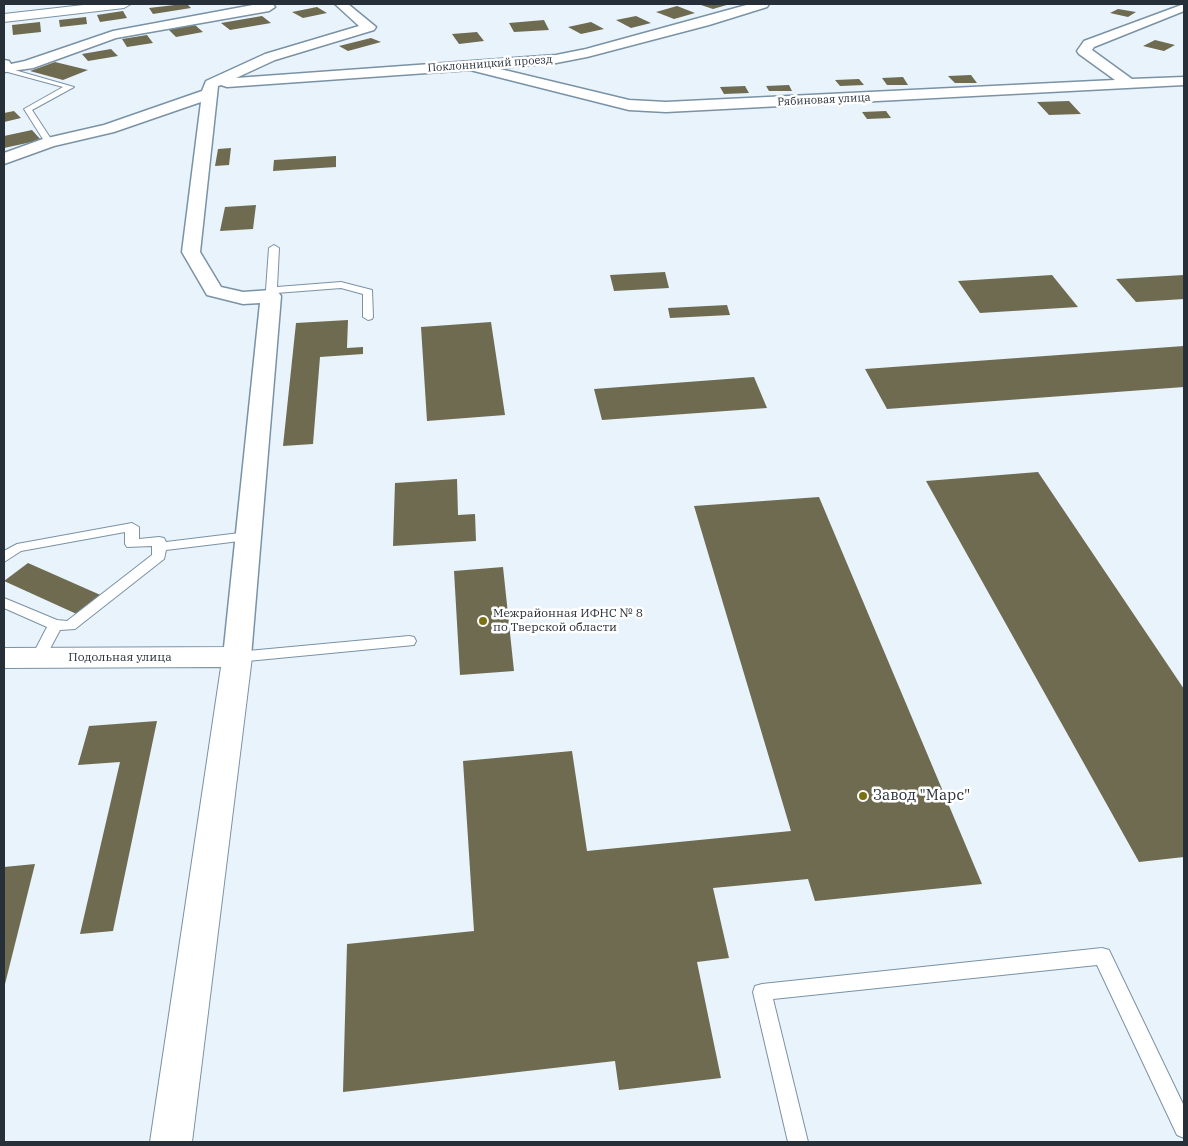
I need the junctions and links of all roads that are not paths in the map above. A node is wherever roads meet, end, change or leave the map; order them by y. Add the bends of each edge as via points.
1 (124, 4) edge
2 (264, 4) edge
3 (341, 4) edge
4 (763, 4) edge
5 (1184, 7) edge
6 (4, 18) edge
7 (469, 65) junction
8 (5, 66) edge
9 (1184, 82) edge
10 (1131, 85) junction
11 (210, 89) junction
12 (49, 142) junction
13 (4, 159) edge
14 (274, 248) dead end
15 (271, 293) junction
16 (368, 317) dead end
17 (248, 536) junction
18 (160, 547) junction
19 (4, 558) edge
20 (4, 602) edge
21 (55, 625) junction
22 (409, 641) dead end
23 (237, 657) junction
24 (4, 658) edge
25 (38, 658) junction
26 (1184, 1128) edge
27 (171, 1142) edge
28 (798, 1142) edge

1 - 6 street
2 - 8 street via 269,7 113,35 28,65
3 - 11 street via 369,27 270,57
4 - 7 street, Поклонницкий проезд via 586,53 556,59
5 - 10 street via 1089,44 1084,51
7 - 10 street, Рябиновая улица via 629,105 666,107
7 - 11 street, Поклонницкий проезд
8 - 12 lane via 70,87 28,109
9 - 10 street, Рябиновая улица
11 - 12 street via 108,129
11 - 15 street via 191,252 214,291 243,298
12 - 13 street
14 - 15 lane
15 - 16 lane via 341,285 368,292
15 - 17 street
17 - 18 lane
17 - 23 street
18 - 19 lane via 160,540 132,544 132,527 17,548
18 - 21 lane via 159,556 70,626
20 - 21 lane
21 - 25 lane
22 - 23 lane
23 - 25 street, Подольная улица
23 - 27 street
24 - 25 street, Подольная улица
26 - 28 lane via 1102,956 762,992

